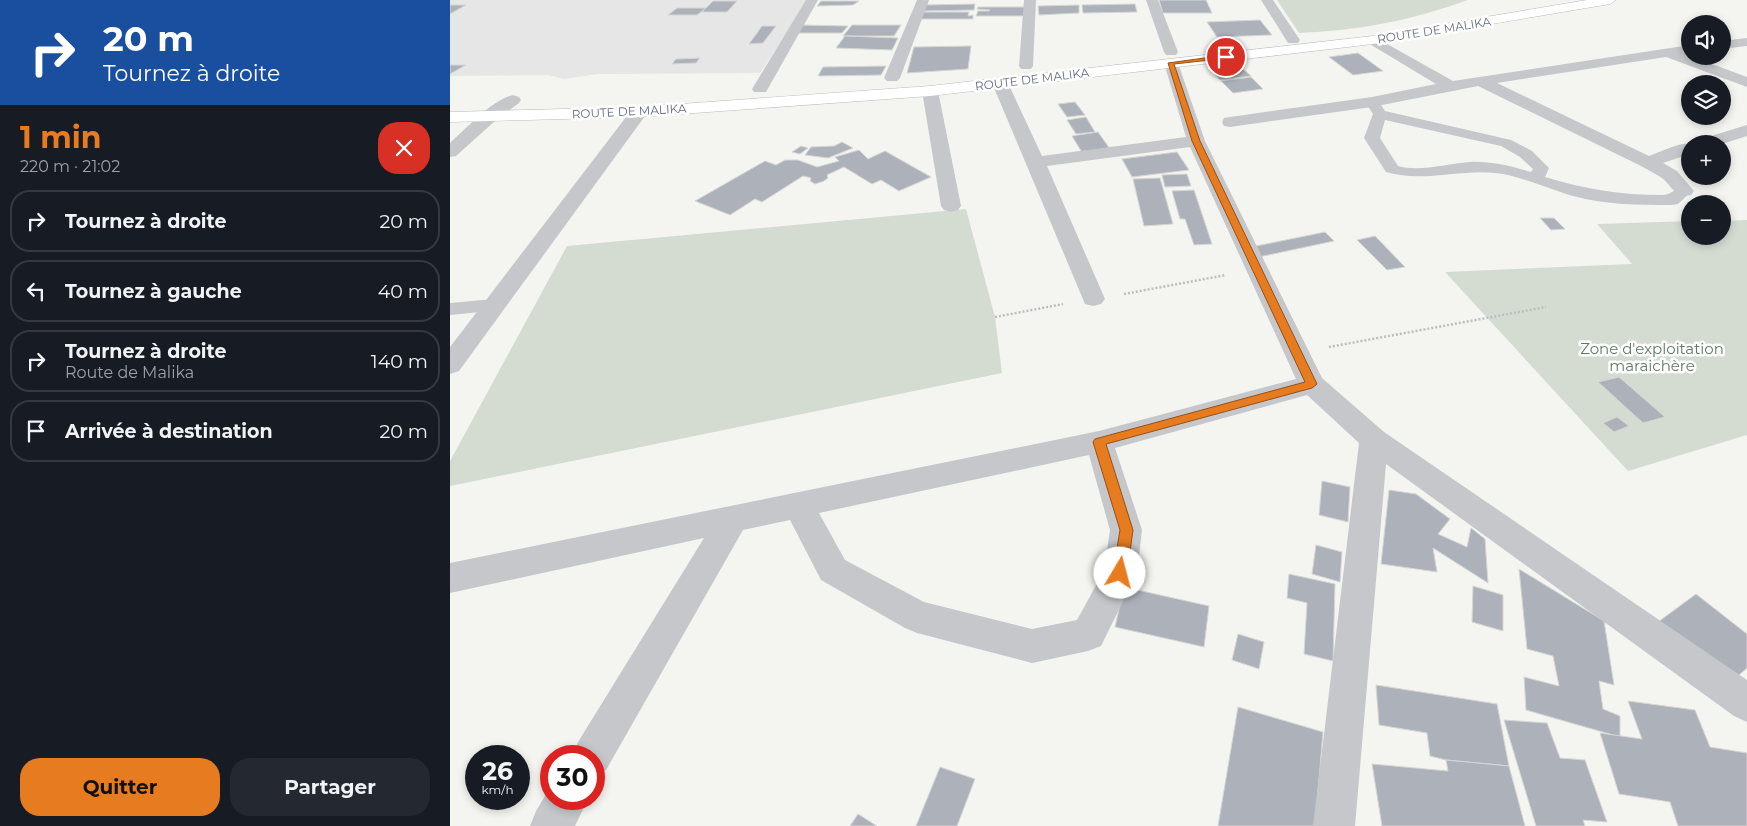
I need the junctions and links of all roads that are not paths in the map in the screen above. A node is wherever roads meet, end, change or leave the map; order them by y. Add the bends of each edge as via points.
1 (812, 0) edge
2 (923, 0) edge
3 (1030, 0) edge
4 (1152, 0) edge
5 (1267, 0) edge
6 (1560, 0) edge
7 (1610, 0) edge
8 (1293, 40) junction
9 (1373, 40) junction
10 (1747, 42) edge
11 (1731, 44) edge
12 (1681, 50) edge
13 (1666, 52) junction
14 (1171, 58) junction
15 (1026, 66) junction
16 (909, 76) dead end
17 (995, 76) junction
18 (892, 78) junction
19 (873, 79) dead end
20 (1480, 81) junction
21 (1747, 82) edge
22 (798, 86) dead end
23 (1450, 86) junction
24 (755, 89) joint
25 (930, 91) junction
26 (532, 99) dead end
27 (513, 100) joint
28 (488, 108) junction
29 (1376, 108) junction
30 (639, 112) junction
31 (450, 117) edge
32 (1230, 122) dead end
33 (1747, 130) edge
34 (1731, 135) edge
35 (1196, 141) junction
36 (1681, 151) edge
37 (450, 152) edge
38 (1036, 162) junction
39 (1648, 162) junction
40 (1536, 178) junction
41 (1684, 191) joint
42 (950, 206) dead end
43 (1094, 299) dead end
44 (494, 305) junction
45 (450, 309) edge
46 (450, 365) edge
47 (1312, 384) junction
48 (1374, 440) junction
49 (1099, 442) junction
50 (798, 505) junction
51 (733, 519) junction
52 (450, 578) edge
53 (1747, 702) edge
54 (599, 745) edge
55 (560, 810) edge
56 (551, 826) edge
57 (1334, 826) edge

1 - 24 street
2 - 18 street
3 - 15 street
4 - 14 street
5 - 8 street
6 - 8 main road, ROUTE DE MALIKA via 1403,27
7 - 9 main road, ROUTE DE MALIKA
8 - 14 main road, ROUTE DE MALIKA
9 - 14 main road, ROUTE DE MALIKA
9 - 23 street
10 - 11 street
12 - 13 street
13 - 20 street
13 - 21 street
14 - 15 main road, ROUTE DE MALIKA
14 - 17 main road, ROUTE DE MALIKA
14 - 35 street
15 - 17 main road, ROUTE DE MALIKA
16 - 18 main road
17 - 25 main road, ROUTE DE MALIKA
17 - 38 street
18 - 19 main road
20 - 23 street
20 - 39 street
22 - 24 main road
23 - 29 street
25 - 30 main road, ROUTE DE MALIKA
25 - 42 street
26 - 27 main road
27 - 28 street
28 - 30 main road, ROUTE DE MALIKA
28 - 31 main road, ROUTE DE MALIKA
28 - 37 street
29 - 32 street
29 - 40 lane via 1506,143 1526,154 1541,168
29 - 40 lane via 1372,138 1392,169 1412,172 1500,168
30 - 44 street
33 - 34 street
35 - 38 street
35 - 47 street
36 - 39 street
38 - 43 street
39 - 41 street via 1670,175
40 - 41 lane via 1576,192 1627,200 1672,200
44 - 45 lane
44 - 46 street
47 - 48 street
47 - 49 street
48 - 53 street
48 - 57 street
49 - 50 street
49 - 50 street via 1126,530 1120,573 1088,634 1032,646 917,617 833,570
50 - 51 street
51 - 52 street
51 - 54 street
55 - 56 street

